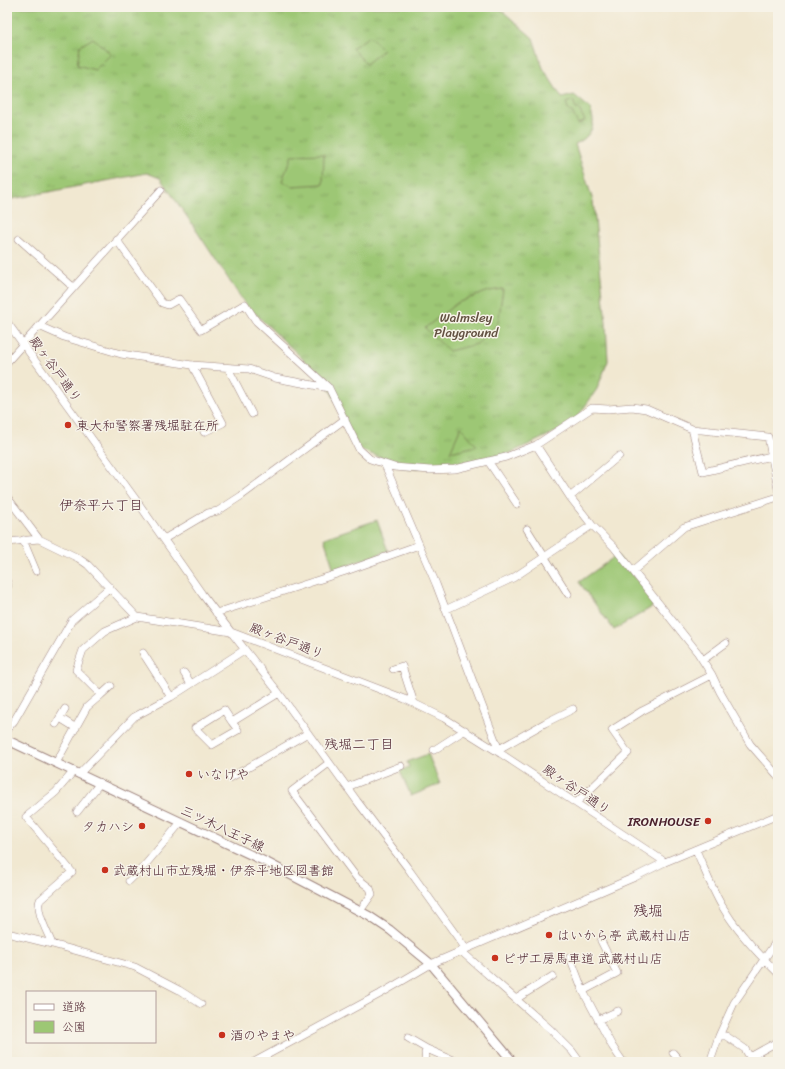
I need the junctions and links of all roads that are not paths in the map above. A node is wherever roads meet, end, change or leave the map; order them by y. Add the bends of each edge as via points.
1 (161, 190) dead end
2 (19, 239) dead end
3 (116, 239) junction
4 (73, 287) junction
5 (7, 322) edge
6 (39, 326) junction
7 (23, 344) junction
8 (7, 362) edge
9 (192, 365) junction
10 (228, 368) junction
11 (329, 388) junction
12 (252, 414) dead end
13 (344, 419) junction
14 (692, 429) junction
15 (204, 432) dead end
16 (536, 445) junction
17 (619, 456) dead end
18 (772, 456) junction
19 (488, 461) junction
20 (385, 464) junction
21 (778, 488) edge
22 (7, 497) edge
23 (570, 497) junction
24 (778, 497) edge
25 (517, 504) dead end
26 (592, 525) junction
27 (527, 529) dead end
28 (39, 539) junction
29 (23, 540) junction
30 (164, 540) junction
31 (7, 542) edge
32 (419, 545) junction
33 (545, 557) junction
34 (36, 571) dead end
35 (634, 571) junction
36 (110, 587) junction
37 (568, 594) dead end
38 (447, 610) junction
39 (216, 613) junction
40 (137, 617) junction
41 (231, 632) junction
42 (726, 643) dead end
43 (244, 650) junction
44 (143, 653) dead end
45 (703, 660) junction
46 (393, 669) dead end
47 (184, 673) dead end
48 (712, 675) junction
49 (191, 684) junction
50 (111, 686) dead end
51 (279, 693) junction
52 (101, 695) junction
53 (171, 697) junction
54 (414, 703) junction
55 (65, 709) dead end
56 (573, 709) dead end
57 (232, 722) junction
58 (76, 728) junction
59 (7, 729) edge
60 (465, 730) junction
61 (308, 733) junction
62 (7, 740) edge
63 (434, 750) dead end
64 (500, 751) junction
65 (56, 763) junction
66 (329, 763) junction
67 (401, 766) dead end
68 (76, 773) junction
69 (778, 776) edge
70 (230, 778) dead end
71 (100, 784) junction
72 (347, 787) junction
73 (576, 803) junction
74 (77, 812) dead end
75 (778, 815) edge
76 (181, 822) junction
77 (696, 850) junction
78 (665, 862) junction
79 (129, 881) dead end
80 (360, 911) junction
81 (7, 933) edge
82 (778, 939) edge
83 (601, 941) dead end
84 (52, 944) junction
85 (464, 950) junction
86 (570, 957) dead end
87 (764, 959) junction
88 (431, 964) junction
89 (778, 973) edge
90 (553, 976) dead end
91 (583, 991) junction
92 (516, 999) junction
93 (201, 1004) dead end
94 (618, 1011) dead end
95 (598, 1020) junction
96 (719, 1036) junction
97 (408, 1038) dead end
98 (778, 1045) edge
99 (427, 1049) junction
100 (673, 1053) dead end
101 (752, 1059) edge
102 (254, 1062) edge
103 (426, 1062) edge
104 (457, 1062) edge
105 (514, 1062) edge
106 (580, 1062) edge
107 (623, 1062) edge
108 (681, 1062) edge
109 (710, 1062) edge

1 - 3 street
2 - 4 street
3 - 4 street
3 - 11 street via 162,303 168,305 179,299 201,330 245,304 256,321
4 - 6 street
5 - 7 street, 殿ヶ谷戸通り
6 - 7 street
6 - 9 street via 64,337 121,354
7 - 8 street
7 - 30 street, 殿ヶ谷戸通り
9 - 10 street
9 - 15 street via 223,423
10 - 11 street via 249,369 275,378
10 - 12 street
11 - 13 street
13 - 20 street via 361,452 370,459
13 - 30 street via 241,496
14 - 16 street via 646,409 592,408
14 - 18 street via 768,436
14 - 18 street via 703,472
16 - 19 street
16 - 23 street
17 - 23 street
18 - 21 street
19 - 20 street via 442,470 408,469
19 - 25 street
20 - 32 street
22 - 28 street
23 - 26 street
24 - 35 street via 684,527
26 - 33 street
26 - 35 street
27 - 33 street
28 - 29 street
28 - 36 street via 88,565
29 - 31 street
29 - 34 street
30 - 39 street, 殿ヶ谷戸通り
32 - 38 street
32 - 39 street
33 - 37 street
33 - 38 street via 513,578
35 - 45 street
36 - 40 street
36 - 59 street via 72,620 14,722
38 - 64 street
39 - 41 street, 殿ヶ谷戸通り
40 - 41 street
40 - 52 street via 105,631 83,650 76,670
41 - 43 street
41 - 54 street, 殿ヶ谷戸通り
42 - 45 street
43 - 49 street
43 - 51 street
44 - 53 street
45 - 48 street
46 - 54 street via 402,666
47 - 49 street
48 - 69 street via 750,744
48 - 73 street via 642,711 612,730 628,753
49 - 53 street
50 - 52 street
51 - 57 street
51 - 61 street
52 - 58 street via 87,708
53 - 68 street via 134,717
54 - 60 street, 殿ヶ谷戸通り
55 - 58 street via 58,721
56 - 64 street
57 - 57 street via 238,730 212,745 195,728 224,710
58 - 65 street
60 - 63 street
60 - 64 street, 殿ヶ谷戸通り
61 - 66 street
61 - 70 street
62 - 65 main road, 三ツ木八王子線
64 - 73 street, 殿ヶ谷戸通り
65 - 68 main road, 三ツ木八王子線
66 - 72 street
66 - 80 street via 292,791 357,878 370,888 372,894
67 - 72 street
68 - 71 main road, 三ツ木八王子線
68 - 84 street via 26,817 72,872 38,904
71 - 74 street
71 - 76 main road, 三ツ木八王子線
72 - 85 street via 407,867
73 - 78 street, 殿ヶ谷戸通り
75 - 77 street
76 - 79 street
76 - 80 main road, 三ツ木八王子線 via 268,863
77 - 78 street
77 - 87 street via 722,906 743,936
78 - 85 street
80 - 88 main road, 三ツ木八王子線 via 390,930
81 - 84 street
82 - 87 street
83 - 91 street via 617,973
84 - 93 street via 135,967
85 - 88 street
85 - 92 street
86 - 91 street
87 - 89 street
87 - 96 street via 734,1003
88 - 102 street
88 - 105 main road, 三ツ木八王子線
90 - 92 street
91 - 95 street
92 - 106 street via 559,1038
94 - 95 street
95 - 107 street
96 - 101 street via 726,1036 745,1049
96 - 109 street
97 - 99 street
98 - 101 street via 776,1042
99 - 103 street
99 - 104 street
100 - 108 street

